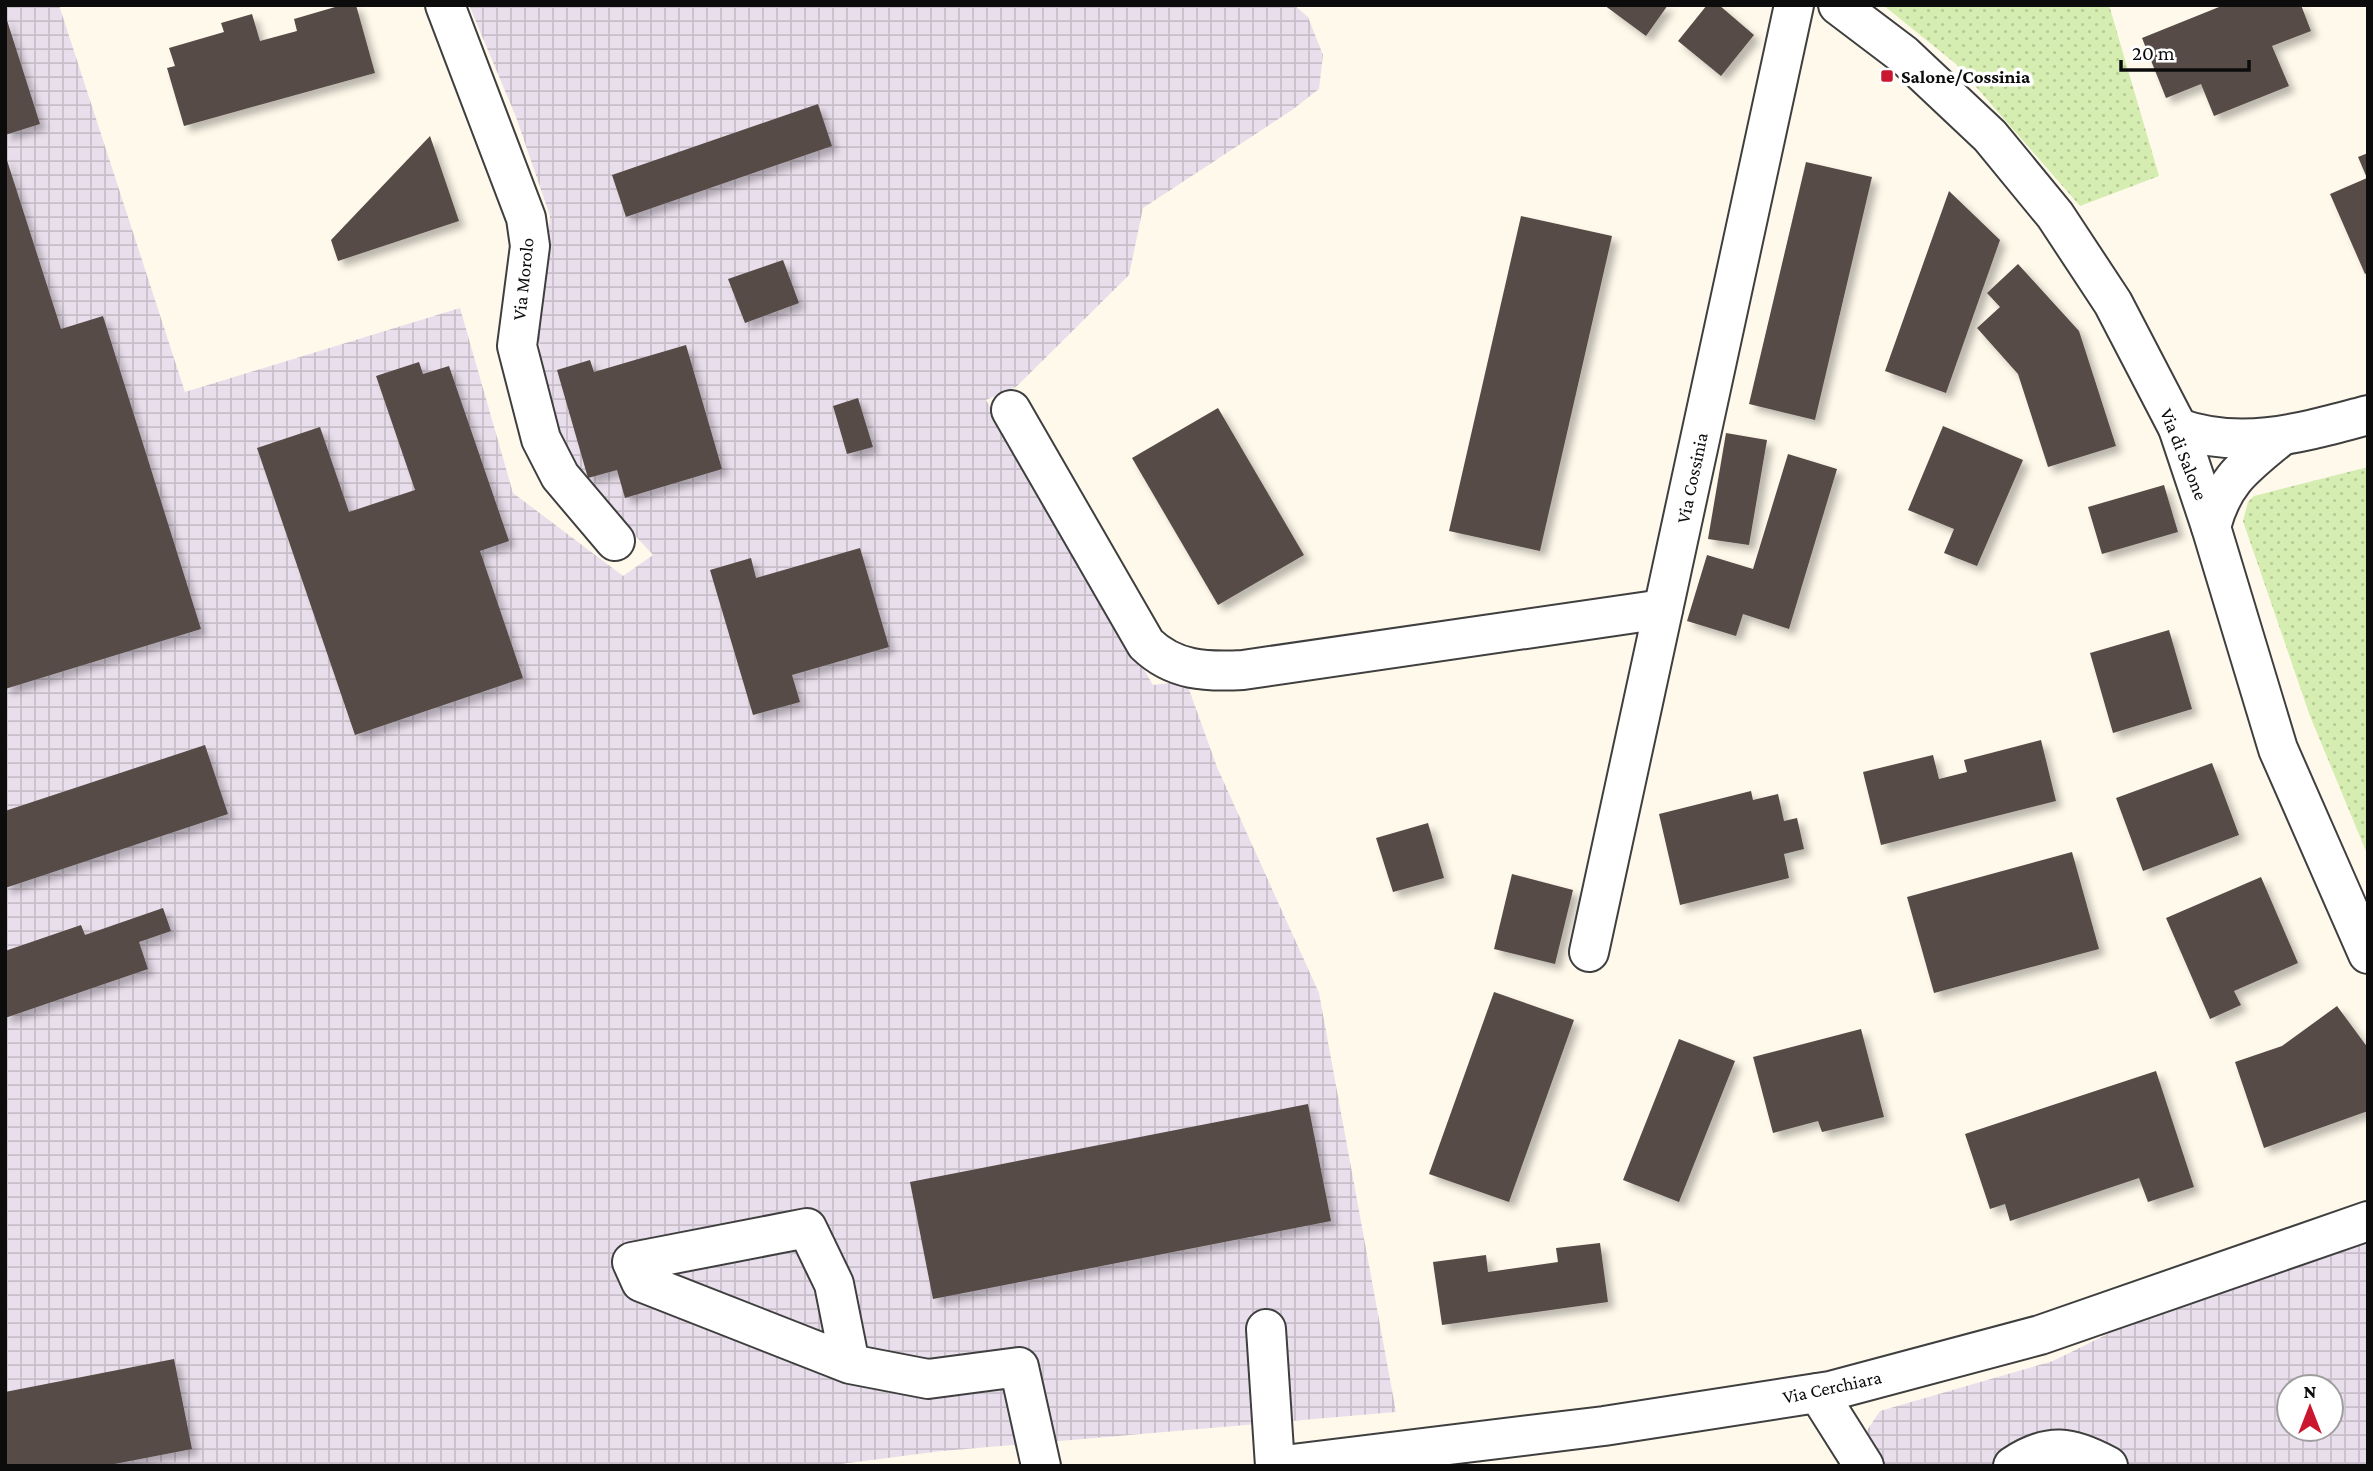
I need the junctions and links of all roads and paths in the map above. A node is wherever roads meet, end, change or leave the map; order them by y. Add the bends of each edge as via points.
1 (445, 5) edge
2 (1794, 5) edge
3 (1838, 5) edge
4 (1011, 410) dead end
5 (2368, 415) edge
6 (2178, 428) junction
7 (2279, 438) junction
8 (2211, 527) junction
9 (615, 541) dead end
10 (1664, 609) junction
11 (1590, 951) dead end
12 (2368, 954) edge
13 (2368, 1220) edge
14 (1266, 1329) dead end
15 (850, 1364) junction
16 (1818, 1393) junction
17 (1429, 1457) edge
18 (1041, 1466) edge
19 (1275, 1466) edge
20 (1864, 1466) edge
21 (2013, 1466) edge
22 (2108, 1466) edge

1 - 9 street, Via Morolo via 526,218 530,246 517,346 541,439 560,476
2 - 10 street, Via Cossinia
3 - 6 street, Via di Salone via 1904,55 1990,136 2055,215 2112,303
4 - 10 street via 1146,644 1173,664 1193,670 1242,670
5 - 7 street
6 - 7 street via 2217,438
6 - 8 street, Via di Salone
7 - 8 street via 2224,490
8 - 12 street, Via di Salone via 2277,749
10 - 11 street, Via Cossinia
13 - 16 street, Via Cerchiara via 2039,1335
14 - 19 street
15 - 15 street via 834,1284 807,1228 632,1262 641,1282
15 - 18 street via 928,1379 1019,1367
16 - 17 street, Via Cerchiara
16 - 20 street
17 - 19 street, Via Cerchiara
21 - 22 street via 2035,1452 2064,1448

